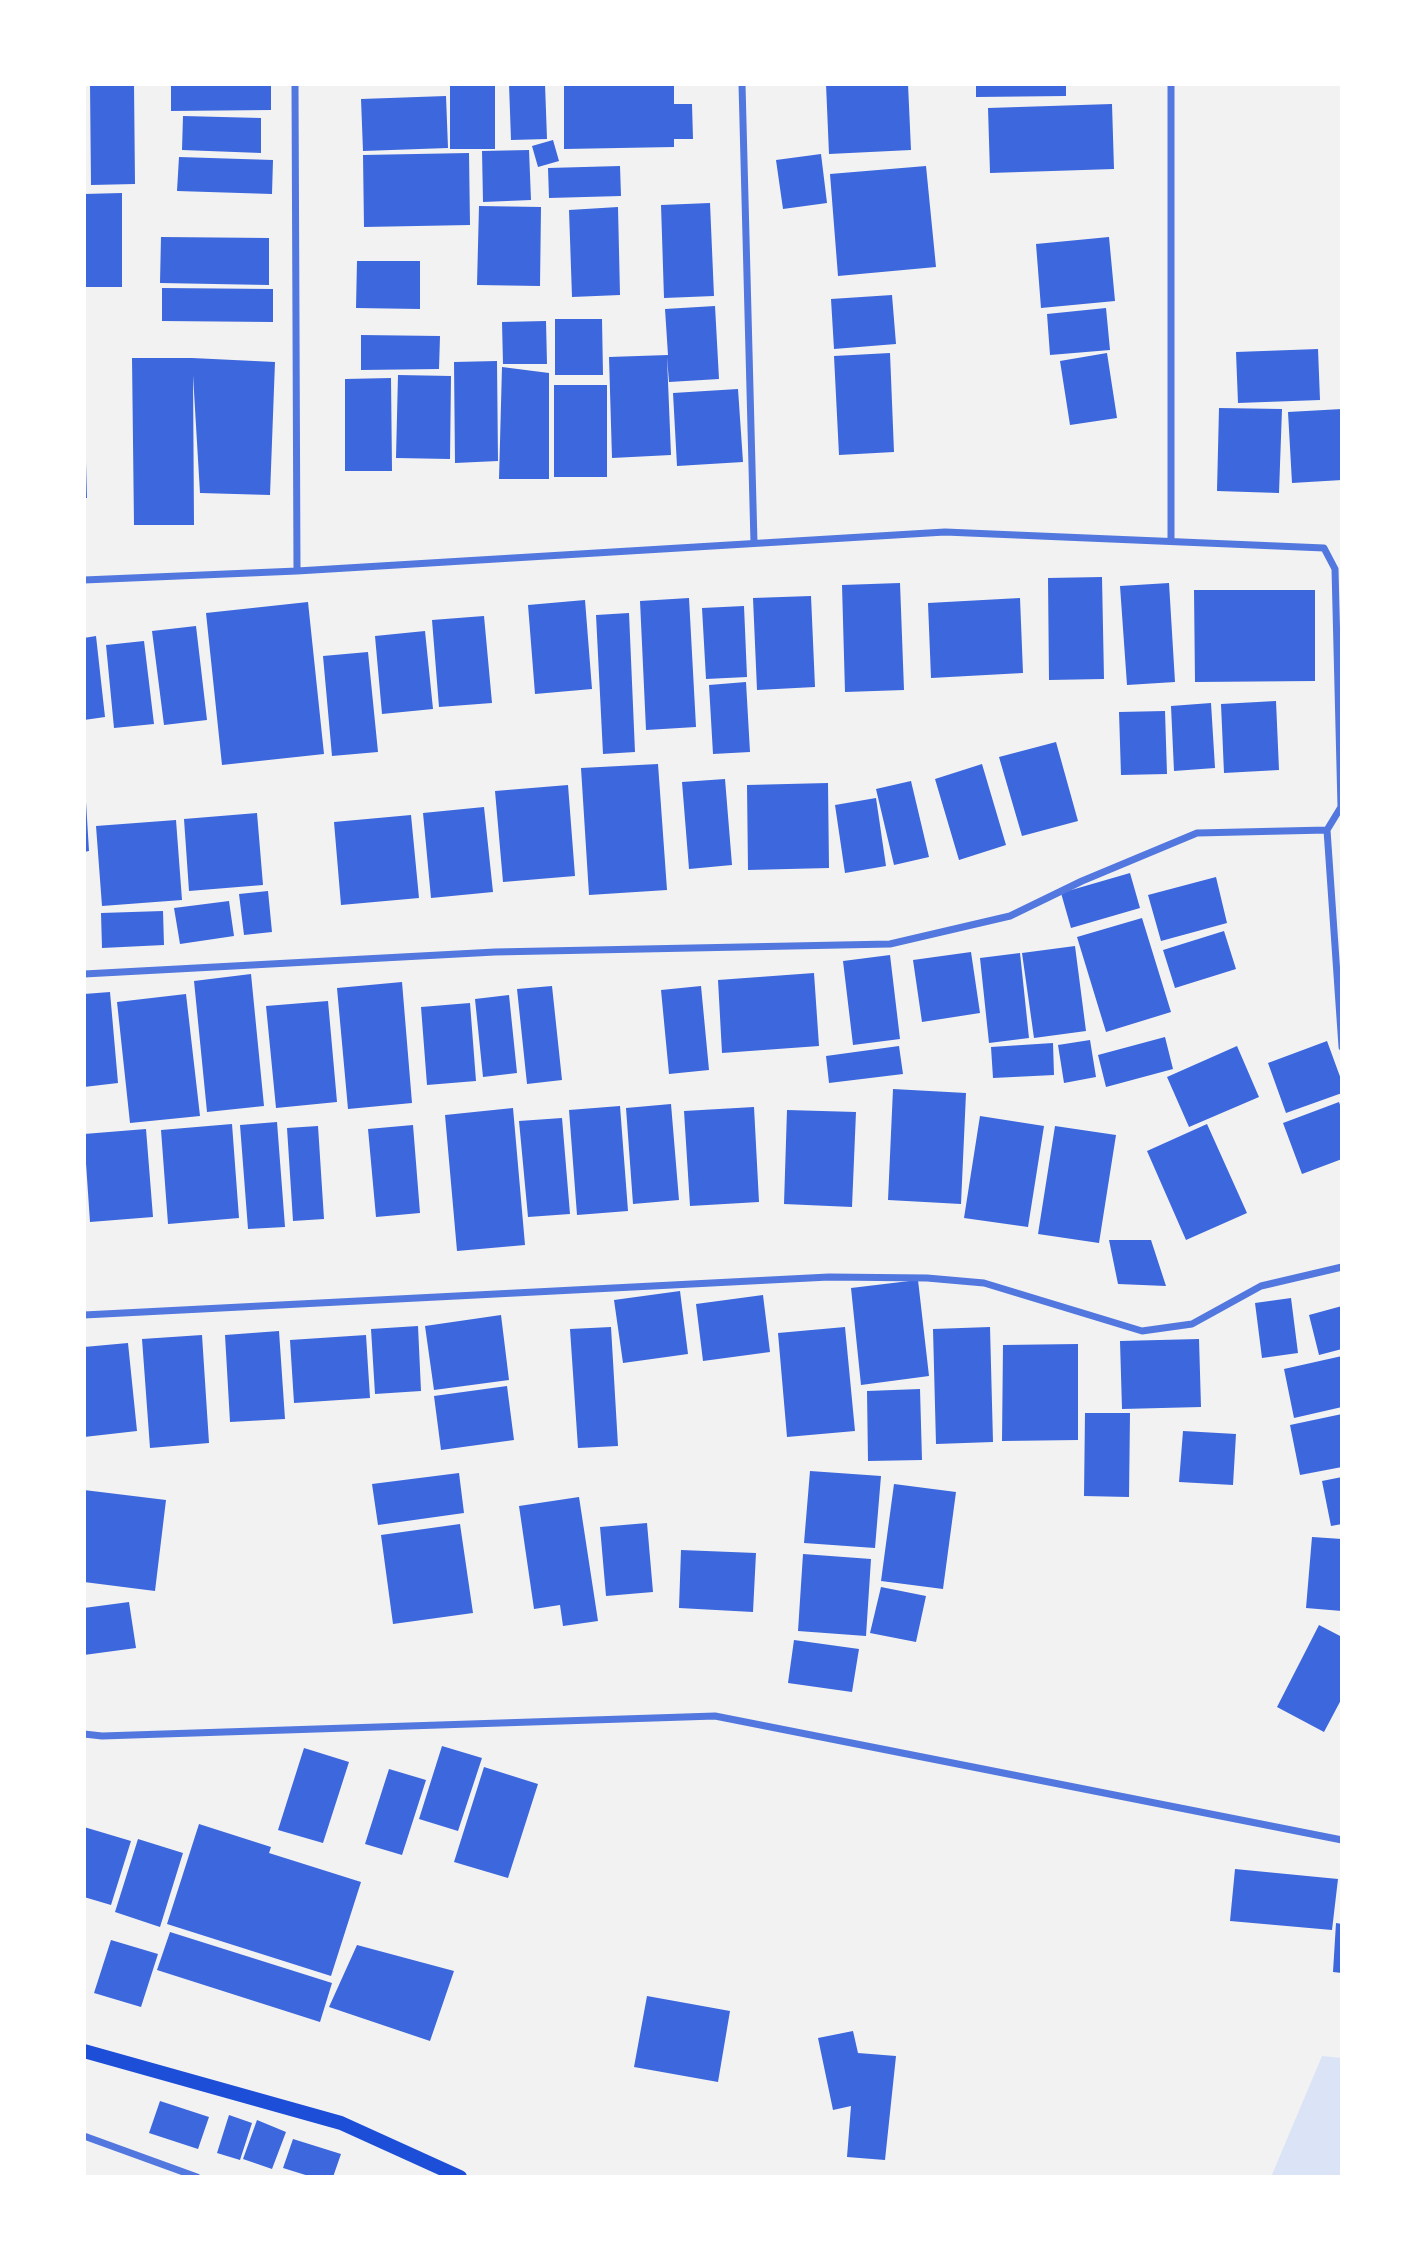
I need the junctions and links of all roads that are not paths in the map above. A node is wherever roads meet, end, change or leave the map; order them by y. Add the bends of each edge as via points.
1 (295, 84) edge
2 (742, 84) edge
3 (1171, 84) edge
4 (1171, 540) junction
5 (754, 543) junction
6 (297, 571) junction
7 (84, 580) edge
8 (1341, 807) edge
9 (1328, 830) junction
10 (84, 974) edge
11 (1342, 1047) edge
12 (1342, 1267) edge
13 (84, 1315) edge
14 (84, 1734) edge
15 (1342, 1840) edge
16 (84, 2051) edge
17 (84, 2136) edge
18 (444, 2173) edge
19 (197, 2177) edge
20 (460, 2177) edge

1 - 6 street
2 - 5 street
3 - 4 street
4 - 5 street via 945,532
4 - 8 street via 1324,548 1335,569
5 - 6 street
6 - 7 street
8 - 9 street
9 - 10 street via 1197,833 1010,916 890,944 495,952
9 - 11 street
12 - 13 street via 1261,1286 1192,1324 1142,1331 984,1283 866,1277
14 - 15 street via 715,1716
16 - 18 main road via 341,2123
17 - 19 street
18 - 20 main road

